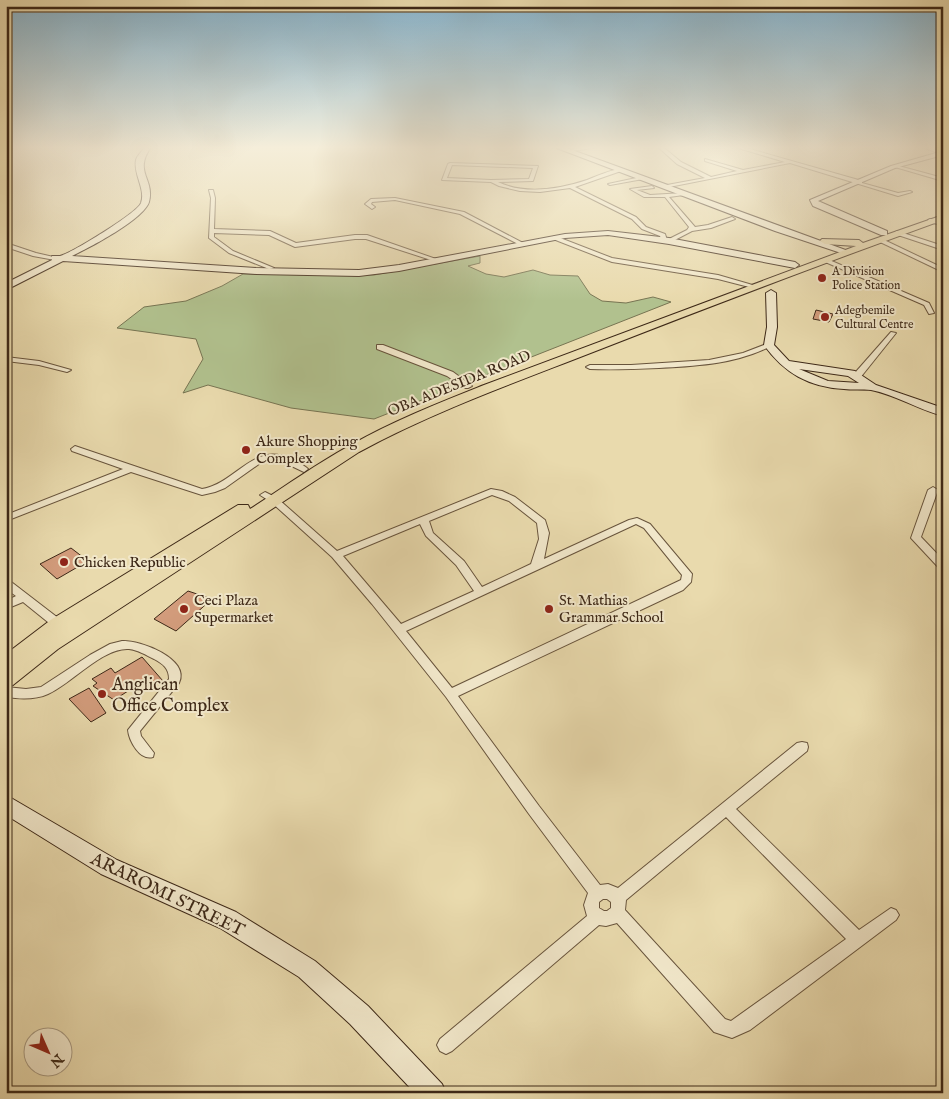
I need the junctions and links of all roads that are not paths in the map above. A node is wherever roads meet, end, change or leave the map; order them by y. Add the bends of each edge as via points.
1 (137, 198) edge
2 (144, 198) edge
3 (213, 198) edge
4 (596, 198) edge
5 (668, 198) edge
6 (693, 198) edge
7 (699, 198) edge
8 (818, 198) edge
9 (372, 207) dead end
10 (732, 219) dead end
11 (940, 219) edge
12 (692, 229) junction
13 (212, 231) junction
14 (887, 235) junction
15 (552, 238) junction
16 (567, 238) junction
17 (666, 240) junction
18 (520, 243) junction
19 (6, 245) edge
20 (943, 248) edge
21 (849, 249) junction
22 (824, 250) junction
23 (24, 251) junction
24 (44, 253) junction
25 (70, 255) junction
26 (433, 259) junction
27 (796, 265) junction
28 (271, 268) junction
29 (41, 269) junction
30 (943, 270) edge
31 (783, 275) junction
32 (6, 283) edge
33 (752, 284) junction
34 (6, 287) edge
35 (771, 293) junction
36 (931, 313) dead end
37 (893, 333) dead end
38 (769, 345) junction
39 (380, 347) dead end
40 (6, 360) edge
41 (784, 364) junction
42 (590, 367) dead end
43 (67, 370) dead end
44 (857, 376) junction
45 (468, 386) junction
46 (872, 387) junction
47 (943, 412) edge
48 (75, 448) dead end
49 (304, 468) junction
50 (131, 469) junction
51 (933, 490) dead end
52 (269, 498) junction
53 (6, 518) edge
54 (423, 519) junction
55 (407, 526) junction
56 (429, 534) junction
57 (336, 555) junction
58 (943, 566) edge
59 (535, 568) junction
60 (6, 583) edge
61 (480, 592) junction
62 (24, 597) junction
63 (6, 604) edge
64 (58, 624) junction
65 (398, 630) junction
66 (6, 664) edge
67 (6, 680) edge
68 (6, 692) edge
69 (450, 694) junction
70 (802, 747) dead end
71 (148, 753) dead end
72 (6, 804) edge
73 (727, 809) junction
74 (597, 893) junction
75 (617, 906) junction
76 (598, 916) junction
77 (891, 916) dead end
78 (858, 940) junction
79 (446, 1045) dead end
80 (433, 1093) edge

1 - 25 street via 136,209 124,220
2 - 25 street via 143,208 138,213
3 - 13 street
4 - 17 street via 634,218 638,225 663,235
5 - 12 street
6 - 22 street
7 - 22 street
8 - 14 street via 814,202
9 - 18 street via 368,204 371,201 395,199 462,213
10 - 12 street
11 - 14 main road, OBA ADESIDA ROAD
12 - 17 street
13 - 26 street via 270,233 300,246 367,237
13 - 28 street via 211,238 216,244
14 - 20 street
14 - 21 main road, OBA ADESIDA ROAD
14 - 30 street
15 - 16 street
15 - 18 street
15 - 25 street via 409,267 359,273 265,271
16 - 17 street via 608,234
16 - 33 street via 614,261
17 - 27 street
18 - 26 street
19 - 23 street
21 - 22 main road, OBA ADESIDA ROAD
21 - 22 main road
22 - 27 main road, OBA ADESIDA ROAD
22 - 31 main road, OBA ADESIDA ROAD
22 - 36 street via 927,304
23 - 24 street
23 - 25 street via 35,255
24 - 25 street
24 - 25 street
25 - 28 street
25 - 29 street
25 - 29 street
25 - 32 street
26 - 28 street via 357,270
27 - 33 main road, OBA ADESIDA ROAD
29 - 34 street
31 - 33 main road, OBA ADESIDA ROAD
31 - 35 street
33 - 35 street
33 - 45 main road, OBA ADESIDA ROAD
33 - 52 main road, OBA ADESIDA ROAD via 431,410 391,428
35 - 38 street
37 - 44 street
38 - 41 street
38 - 42 street via 731,360
39 - 45 street via 450,374
40 - 43 street
41 - 44 street
41 - 46 street via 813,382
44 - 46 street
45 - 49 main road, OBA ADESIDA ROAD via 392,418
46 - 47 street
48 - 50 street
49 - 50 street via 280,457 265,457 211,492
49 - 52 main road, OBA ADESIDA ROAD
50 - 53 street
51 - 58 street via 916,538
52 - 57 street
52 - 64 main road, OBA ADESIDA ROAD
52 - 67 main road, OBA ADESIDA ROAD via 51,644
54 - 55 street
54 - 56 street
54 - 59 street via 491,492 506,495 542,522 544,527
55 - 56 street
55 - 57 street
56 - 61 street via 460,563
57 - 65 street
59 - 61 street
59 - 69 street via 637,521 646,526 688,578 679,587
60 - 62 street
61 - 65 street
62 - 63 street
62 - 64 street
64 - 66 main road, OBA ADESIDA ROAD
65 - 69 street
68 - 71 street via 36,694 106,651 122,645 141,648 170,663 176,670 175,680 134,730 135,738
69 - 74 street
70 - 73 street
72 - 80 street, ARAROMI STREET via 109,868 228,920 307,969 359,1015
73 - 75 street
73 - 78 street
74 - 75 street via 608,891
74 - 76 street via 591,901
75 - 76 street via 609,918
75 - 78 street via 720,1026 732,1030
76 - 79 street
77 - 78 street

